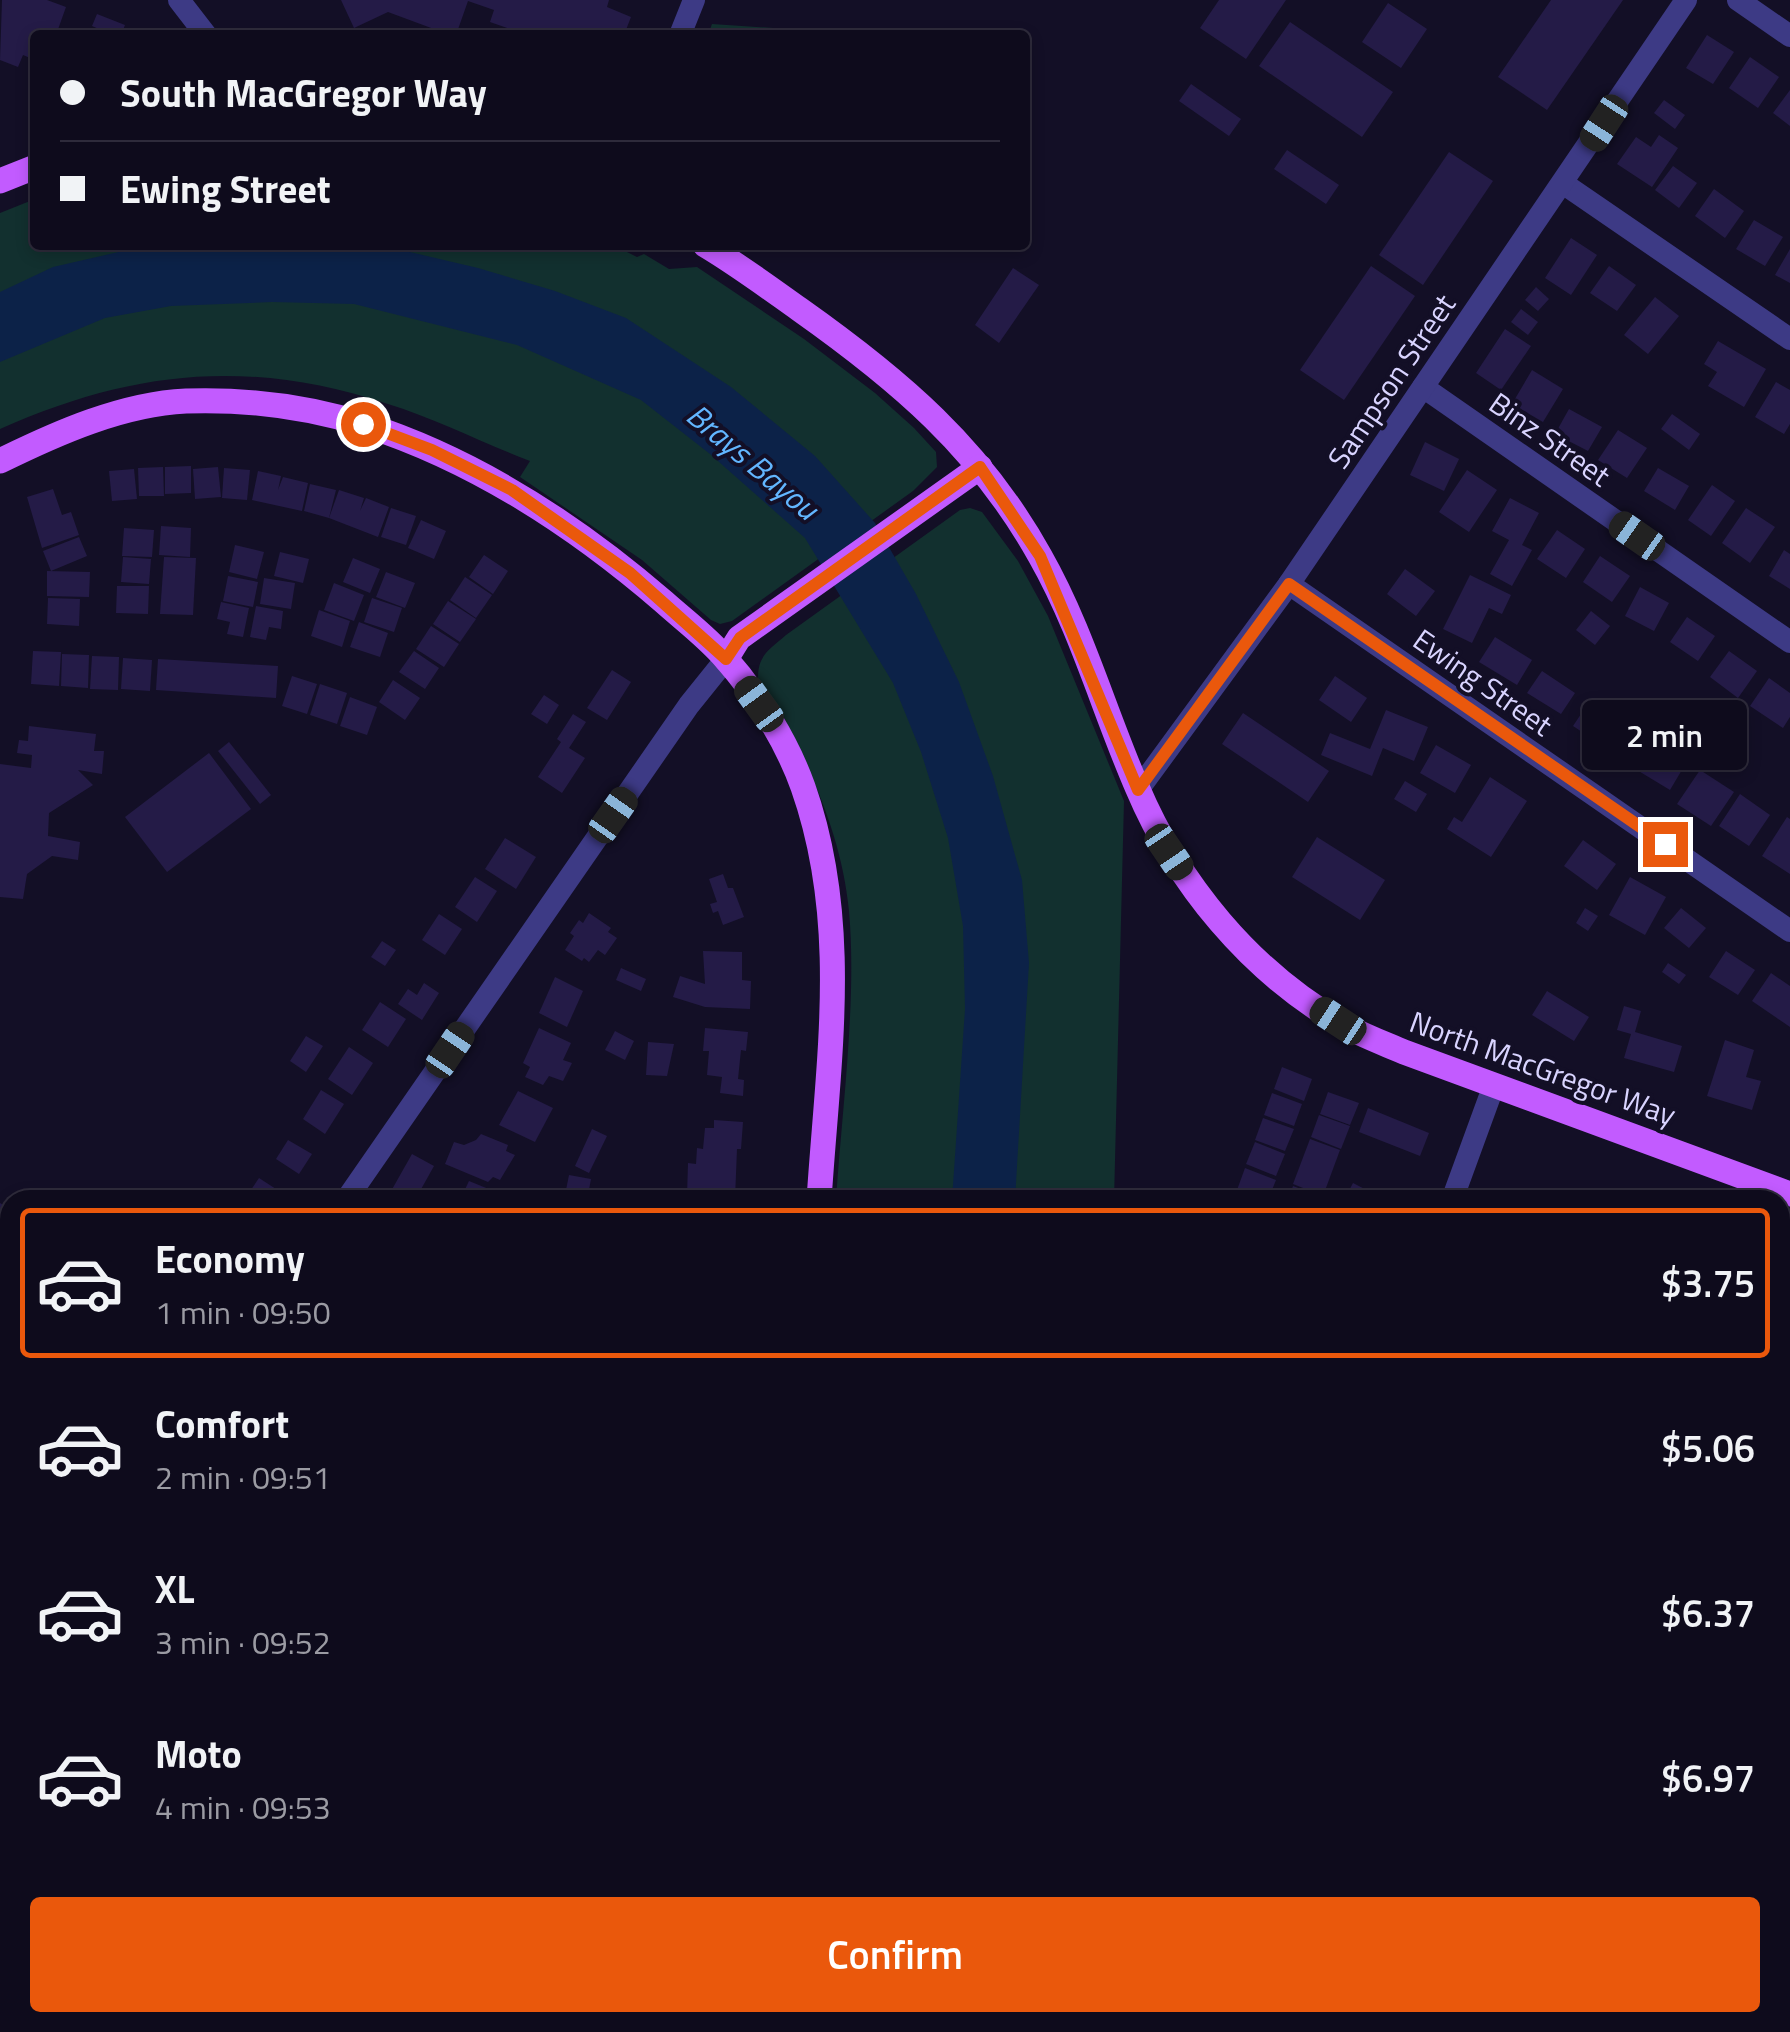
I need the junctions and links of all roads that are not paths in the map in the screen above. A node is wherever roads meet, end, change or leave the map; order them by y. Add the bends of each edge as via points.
1 (180, 0) edge
2 (694, 0) edge
3 (1686, 0) edge
4 (1738, 0) edge
5 (202, 30) edge
6 (682, 30) edge
7 (1790, 36) edge
8 (30, 169) edge
9 (0, 180) edge
10 (1564, 184) junction
11 (711, 250) edge
12 (1790, 339) edge
13 (1423, 387) junction
14 (0, 461) edge
15 (980, 467) junction
16 (1289, 584) junction
17 (1790, 642) edge
18 (726, 659) junction
19 (1138, 790) junction
20 (1790, 932) edge
21 (1494, 1084) junction
22 (353, 1190) edge
23 (820, 1190) edge
24 (1456, 1190) edge
25 (1779, 1190) edge

1 - 5 street
2 - 6 street
3 - 10 street, Sampson Street
4 - 7 street
8 - 9 main road
10 - 12 street
10 - 13 street, Sampson Street
11 - 15 main road, North MacGregor Way via 903,386
13 - 16 street, Sampson Street
13 - 17 street, Binz Street
14 - 18 main road via 122,412 184,401 276,404 363,424 512,490 630,573
15 - 18 main road via 740,638
15 - 19 main road, North MacGregor Way via 1040,556
16 - 19 street, Sampson Street
16 - 20 street, Ewing Street
18 - 22 street
18 - 23 main road via 772,724 802,783 828,878 834,970
19 - 21 main road, North MacGregor Way via 1169,852 1213,914 1281,980 1342,1024
21 - 24 street
21 - 25 main road, North MacGregor Way

